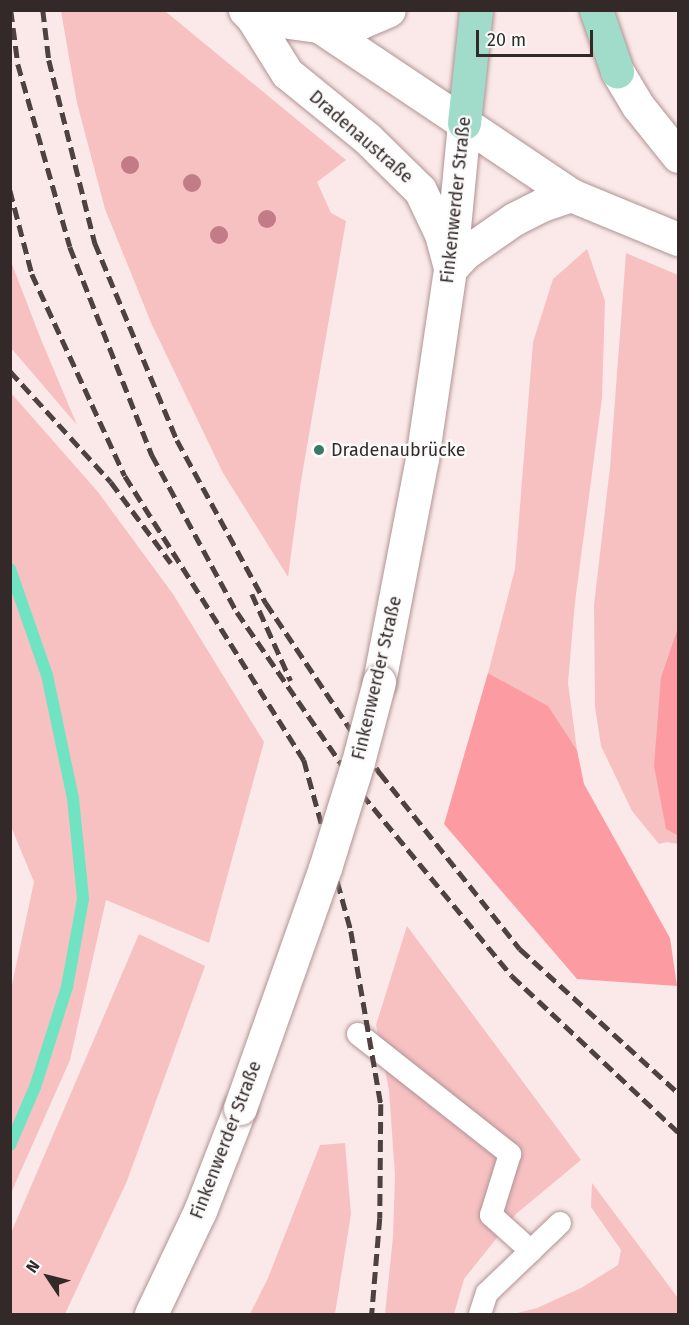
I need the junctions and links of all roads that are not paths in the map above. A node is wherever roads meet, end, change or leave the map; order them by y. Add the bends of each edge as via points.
1 (389, 10) edge
2 (476, 10) edge
3 (596, 10) edge
4 (249, 14) edge
5 (319, 26) junction
6 (464, 123) junction
7 (678, 156) edge
8 (571, 195) junction
9 (678, 239) edge
10 (450, 269) junction
11 (358, 1034) dead end
12 (560, 1223) dead end
13 (531, 1251) junction
14 (151, 1314) edge
15 (480, 1314) edge

1 - 5 main road, Dradenaustraße via 362,22
2 - 6 main road, Finkenwerder Straße
3 - 7 main road via 617,71 638,106
4 - 5 main road, Dradenaustraße
4 - 10 main road, Dradenaustraße via 287,73 367,138 420,190 441,234
5 - 6 main road, Dradenaustraße
6 - 8 main road, Dradenaustraße
6 - 10 main road, Finkenwerder Straße
8 - 9 main road, Dradenaustraße
8 - 10 main road via 513,219 465,253
10 - 14 main road, Finkenwerder Straße, bridge via 422,459 379,682 358,762 240,1108 200,1211
11 - 13 lane via 510,1155 491,1215
12 - 13 lane
13 - 15 lane via 487,1293

